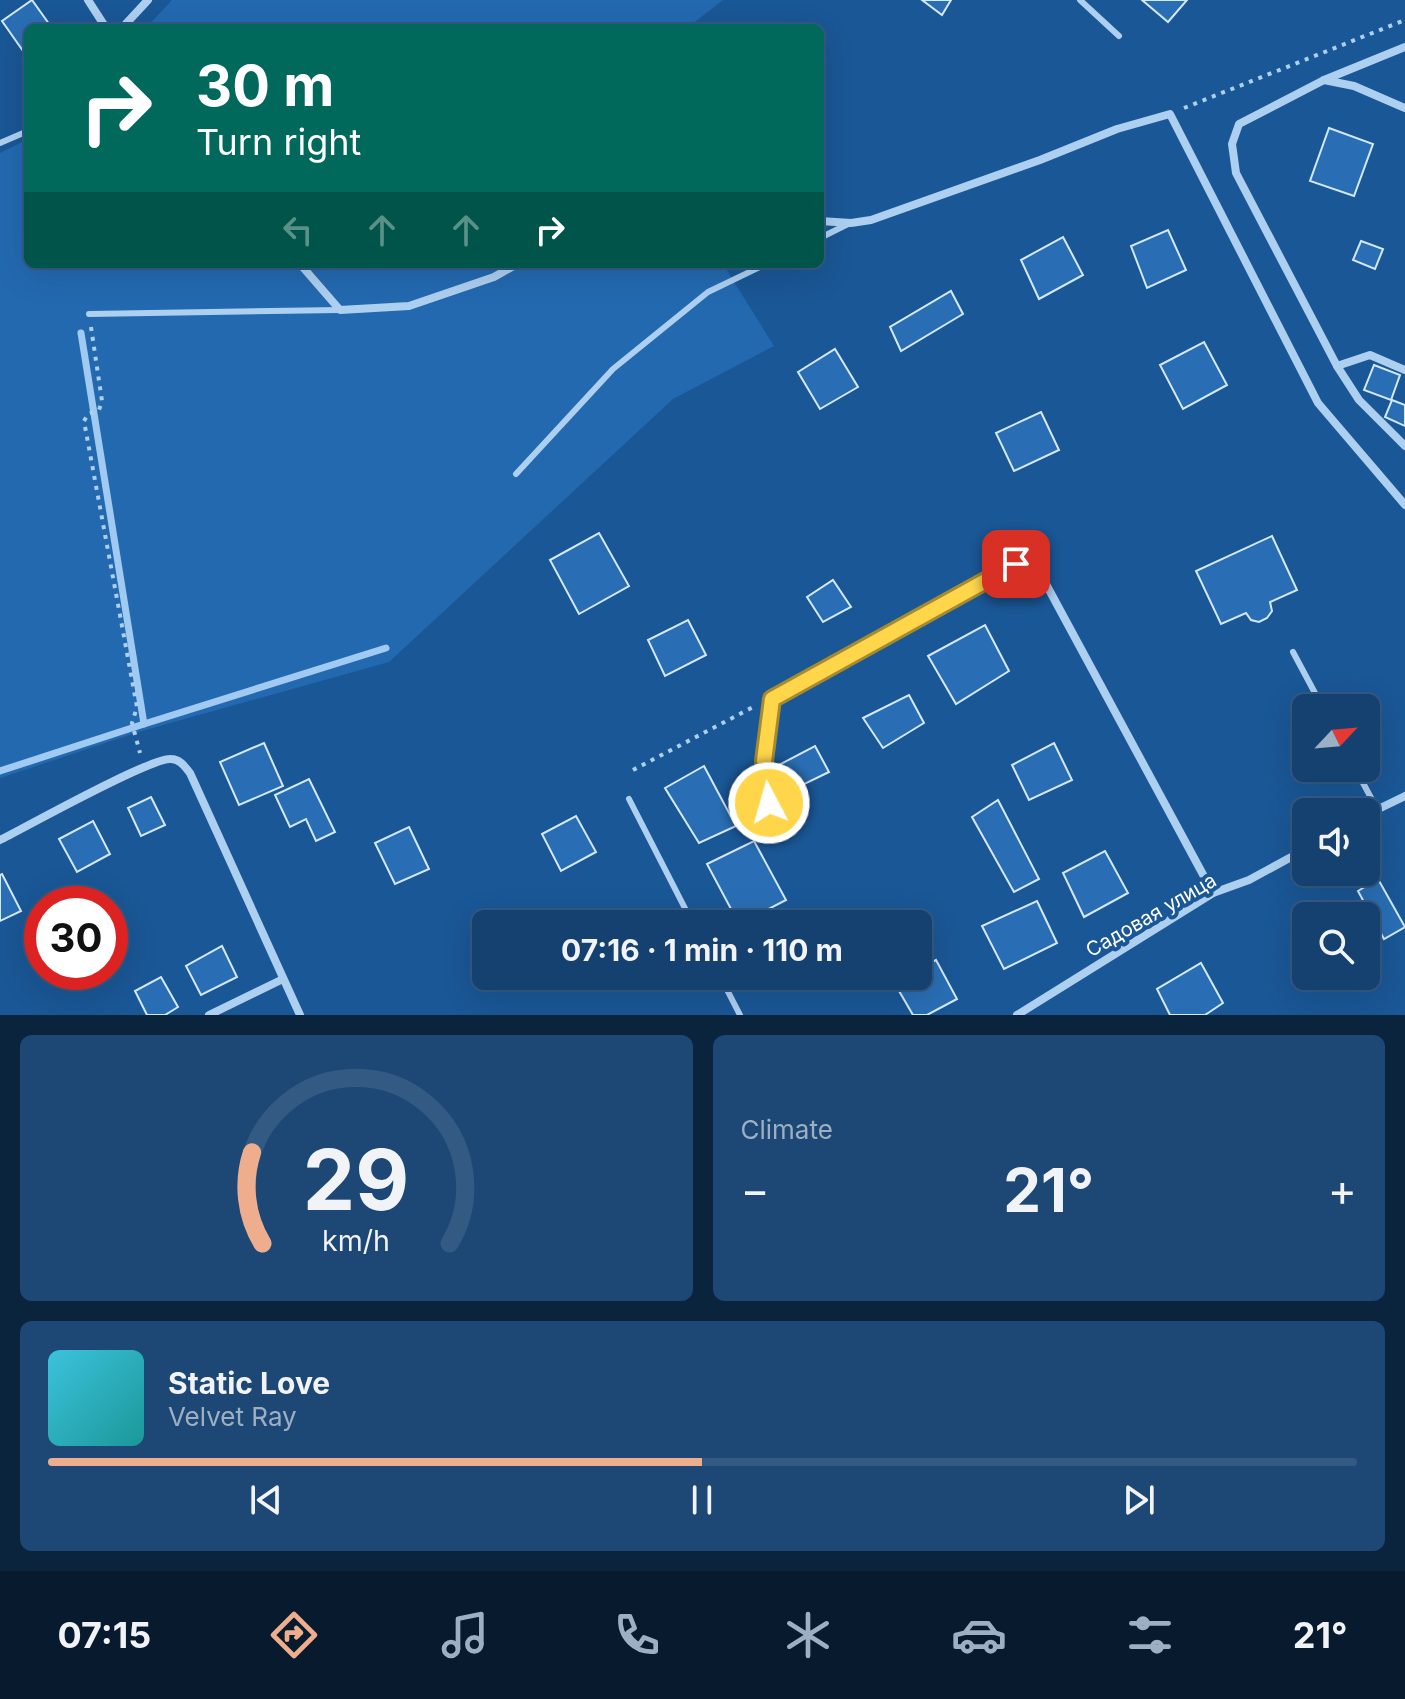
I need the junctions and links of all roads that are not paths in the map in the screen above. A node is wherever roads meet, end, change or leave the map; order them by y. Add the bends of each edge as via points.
1 (88, 0) edge
2 (148, 0) edge
3 (1080, 0) edge
4 (103, 24) edge
5 (126, 24) edge
6 (1119, 36) dead end
7 (1405, 47) edge
8 (1324, 80) junction
9 (1405, 108) edge
10 (24, 133) edge
11 (0, 143) edge
12 (824, 221) edge
13 (851, 223) junction
14 (824, 236) edge
15 (303, 268) edge
16 (510, 268) edge
17 (758, 268) edge
18 (340, 310) junction
19 (89, 314) road end
20 (1337, 366) junction
21 (1405, 370) edge
22 (1405, 446) edge
23 (516, 474) dead end
24 (1405, 505) edge
25 (1293, 652) dead end
26 (1316, 694) edge
27 (1405, 796) edge
28 (629, 799) dead end
29 (769, 803) dead end
30 (1380, 808) edge
31 (0, 840) edge
32 (1292, 857) edge
33 (1213, 893) junction
34 (686, 910) edge
35 (283, 979) junction
36 (727, 990) edge
37 (209, 1015) edge
38 (300, 1015) edge
39 (740, 1015) edge
40 (1017, 1015) edge

1 - 4 street
2 - 5 street
3 - 6 lane
7 - 8 street
8 - 9 street via 1354,86
8 - 20 street via 1239,124 1232,144 1236,173
10 - 11 lane
12 - 13 street
13 - 14 lane
13 - 24 street via 1170,114 1318,403
15 - 18 street
16 - 18 street via 409,306
17 - 23 lane via 708,292 613,369
18 - 19 lane
20 - 21 street via 1370,355
20 - 22 street via 1359,400
25 - 26 lane
27 - 30 street
28 - 34 lane
29 - 33 street via 764,761 772,699 999,572 1026,564 1040,573
31 - 35 street via 143,767 170,758 182,763
32 - 33 street, Садовая улица
33 - 40 street, Садовая улица
35 - 37 street
35 - 38 street
36 - 39 lane

